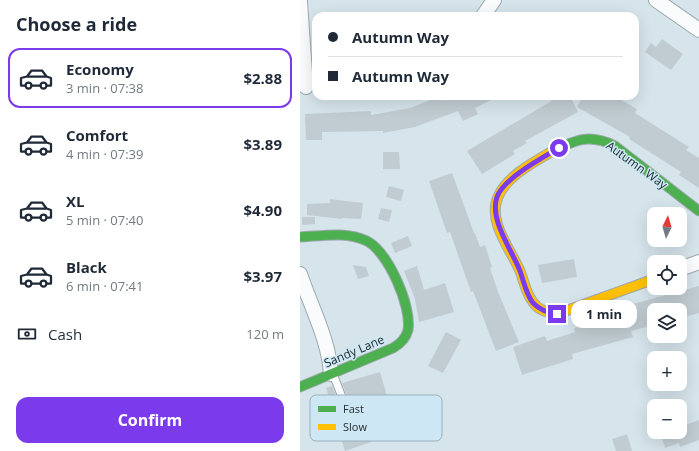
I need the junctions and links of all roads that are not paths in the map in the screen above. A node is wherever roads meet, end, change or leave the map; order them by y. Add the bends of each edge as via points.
1 (494, 0) edge
2 (656, 0) edge
3 (300, 2) edge
4 (486, 12) edge
5 (699, 30) edge
6 (307, 86) edge
7 (699, 211) edge
8 (300, 237) edge
9 (699, 262) edge
10 (687, 266) edge
11 (300, 274) edge
12 (647, 281) edge
13 (332, 374) junction
14 (300, 387) edge
15 (341, 395) edge

1 - 4 street
2 - 5 street
3 - 6 street
7 - 12 street, Autumn Way via 615,146 594,138 576,140 559,148 508,181 500,190 495,205 502,234 532,301 547,313 557,314
8 - 13 street, Sandy Lane via 351,235 369,242 377,248 392,273 407,311 408,329 405,338 399,344 384,353
9 - 10 street
11 - 13 street via 326,342
13 - 14 street, Sandy Lane
13 - 15 lane

